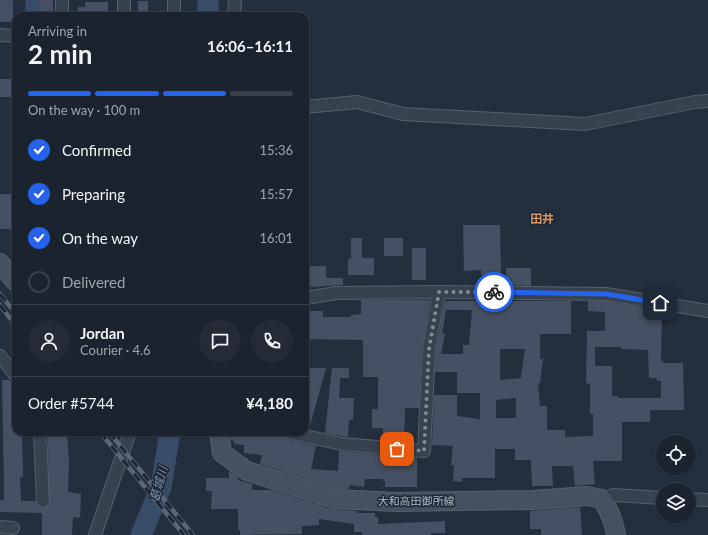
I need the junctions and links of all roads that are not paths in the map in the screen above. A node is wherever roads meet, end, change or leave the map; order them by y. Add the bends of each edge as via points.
1 (62, 0) edge
2 (124, 0) edge
3 (174, 0) edge
4 (235, 0) edge
5 (62, 12) edge
6 (124, 12) edge
7 (174, 12) edge
8 (234, 12) edge
9 (0, 35) edge
10 (12, 36) edge
11 (708, 101) edge
12 (309, 107) edge
13 (0, 263) edge
14 (12, 277) edge
15 (439, 292) junction
16 (309, 297) edge
17 (708, 311) edge
18 (0, 356) edge
19 (12, 371) edge
20 (40, 436) edge
21 (129, 436) edge
22 (220, 436) edge
23 (305, 436) edge
24 (602, 498) junction
25 (656, 498) edge
26 (696, 499) edge
27 (708, 500) edge
28 (43, 502) dead end
29 (0, 527) edge
30 (13, 528) dead end
31 (95, 535) edge
32 (616, 535) edge

1 - 5 street
2 - 6 street
3 - 7 street
4 - 8 street
9 - 10 street
11 - 12 street via 585,124 403,114 358,102
13 - 14 main road
15 - 16 street via 337,293
15 - 17 street via 606,294
15 - 23 street via 429,349 424,451 342,444
18 - 19 street
20 - 28 street
21 - 31 street
22 - 24 main road, 大和高田御所線 via 222,453 247,471 335,499 396,502 533,500 587,496
24 - 25 street via 613,495
24 - 32 main road
26 - 27 street
29 - 30 street

